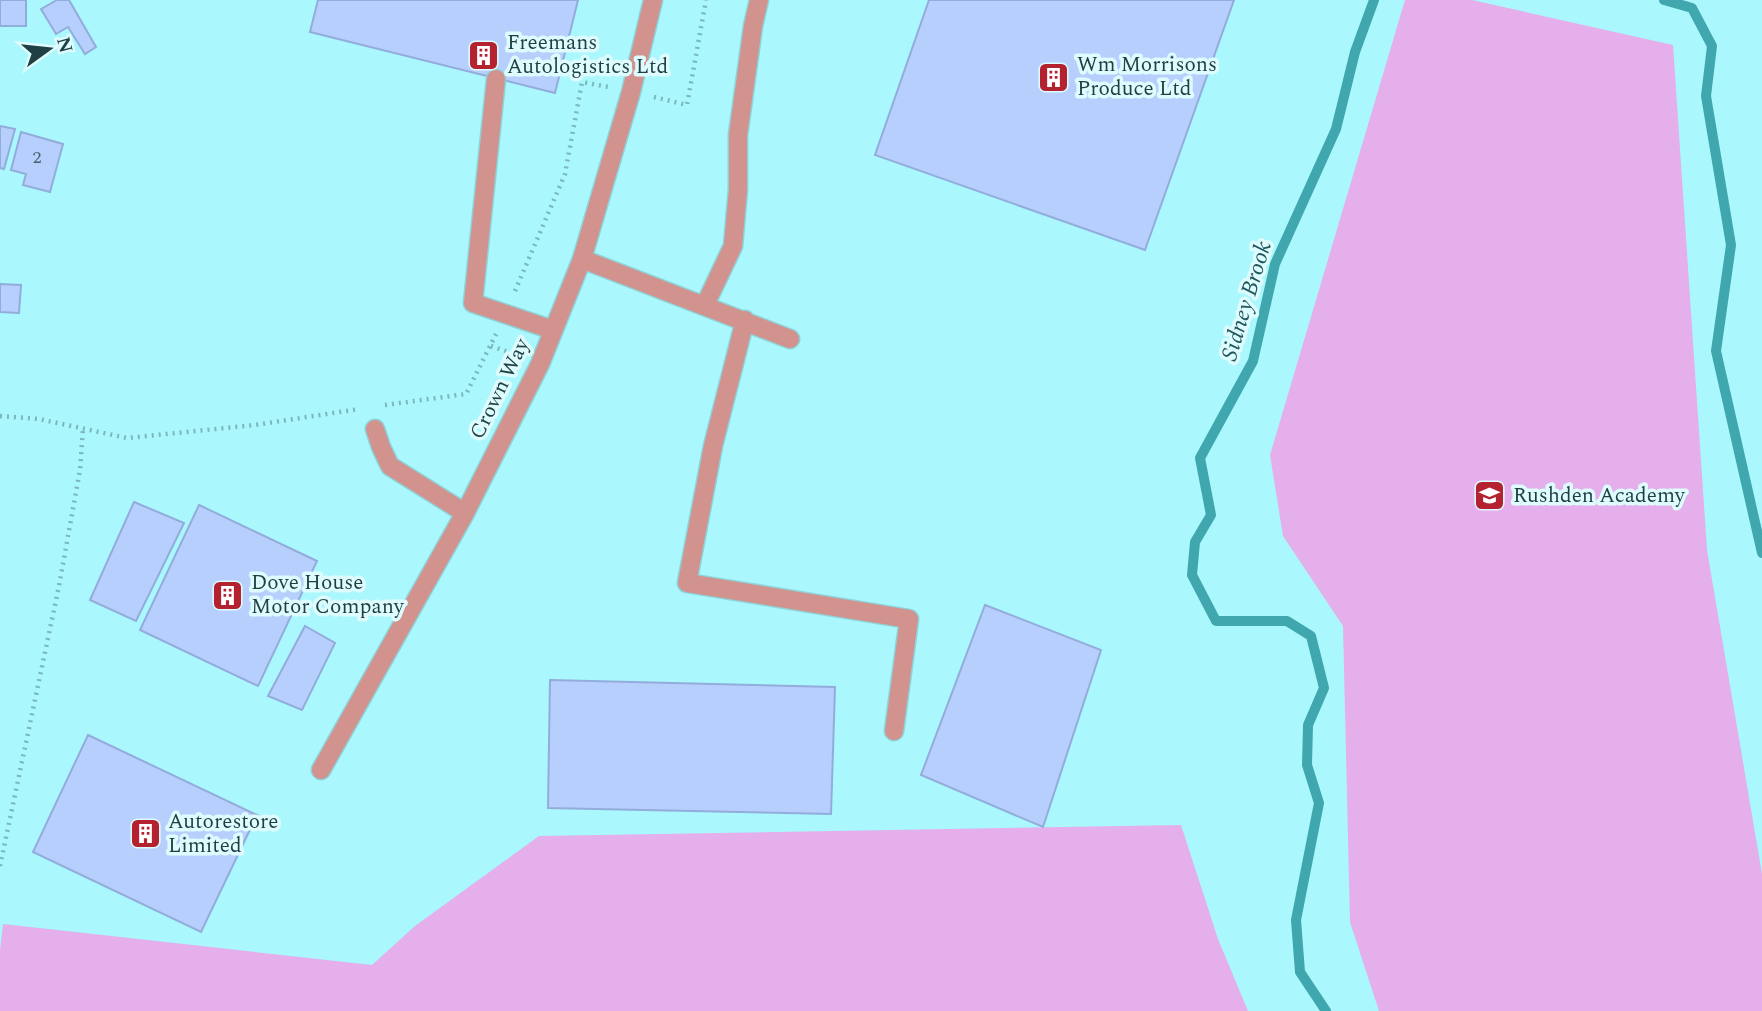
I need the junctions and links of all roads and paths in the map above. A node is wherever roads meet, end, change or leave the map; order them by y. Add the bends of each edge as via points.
1 (653, 0) edge
2 (706, 0) edge
3 (760, 0) edge
4 (496, 79) dead end
5 (610, 88) dead end
6 (653, 97) dead end
7 (582, 259) junction
8 (512, 296) dead end
9 (705, 305) junction
10 (745, 320) junction
11 (553, 330) junction
12 (496, 333) dead end
13 (790, 339) dead end
14 (380, 406) dead end
15 (368, 408) dead end
16 (0, 416) edge
17 (83, 429) junction
18 (375, 429) dead end
19 (464, 513) junction
20 (894, 731) dead end
21 (321, 770) dead end
22 (0, 866) edge

1 - 7 street, Crown Way
2 - 6 path via 687,105
3 - 9 street via 738,135 733,246
4 - 11 street via 473,303
5 - 8 path via 582,82 565,174
7 - 9 street
7 - 11 street, Crown Way
9 - 10 street
10 - 13 street
10 - 20 street via 713,446 687,583 909,619
11 - 19 street, Crown Way
12 - 14 path via 467,394
15 - 17 path via 127,438
16 - 17 path
17 - 22 path via 61,573
18 - 19 street via 390,466
19 - 21 street, Crown Way

